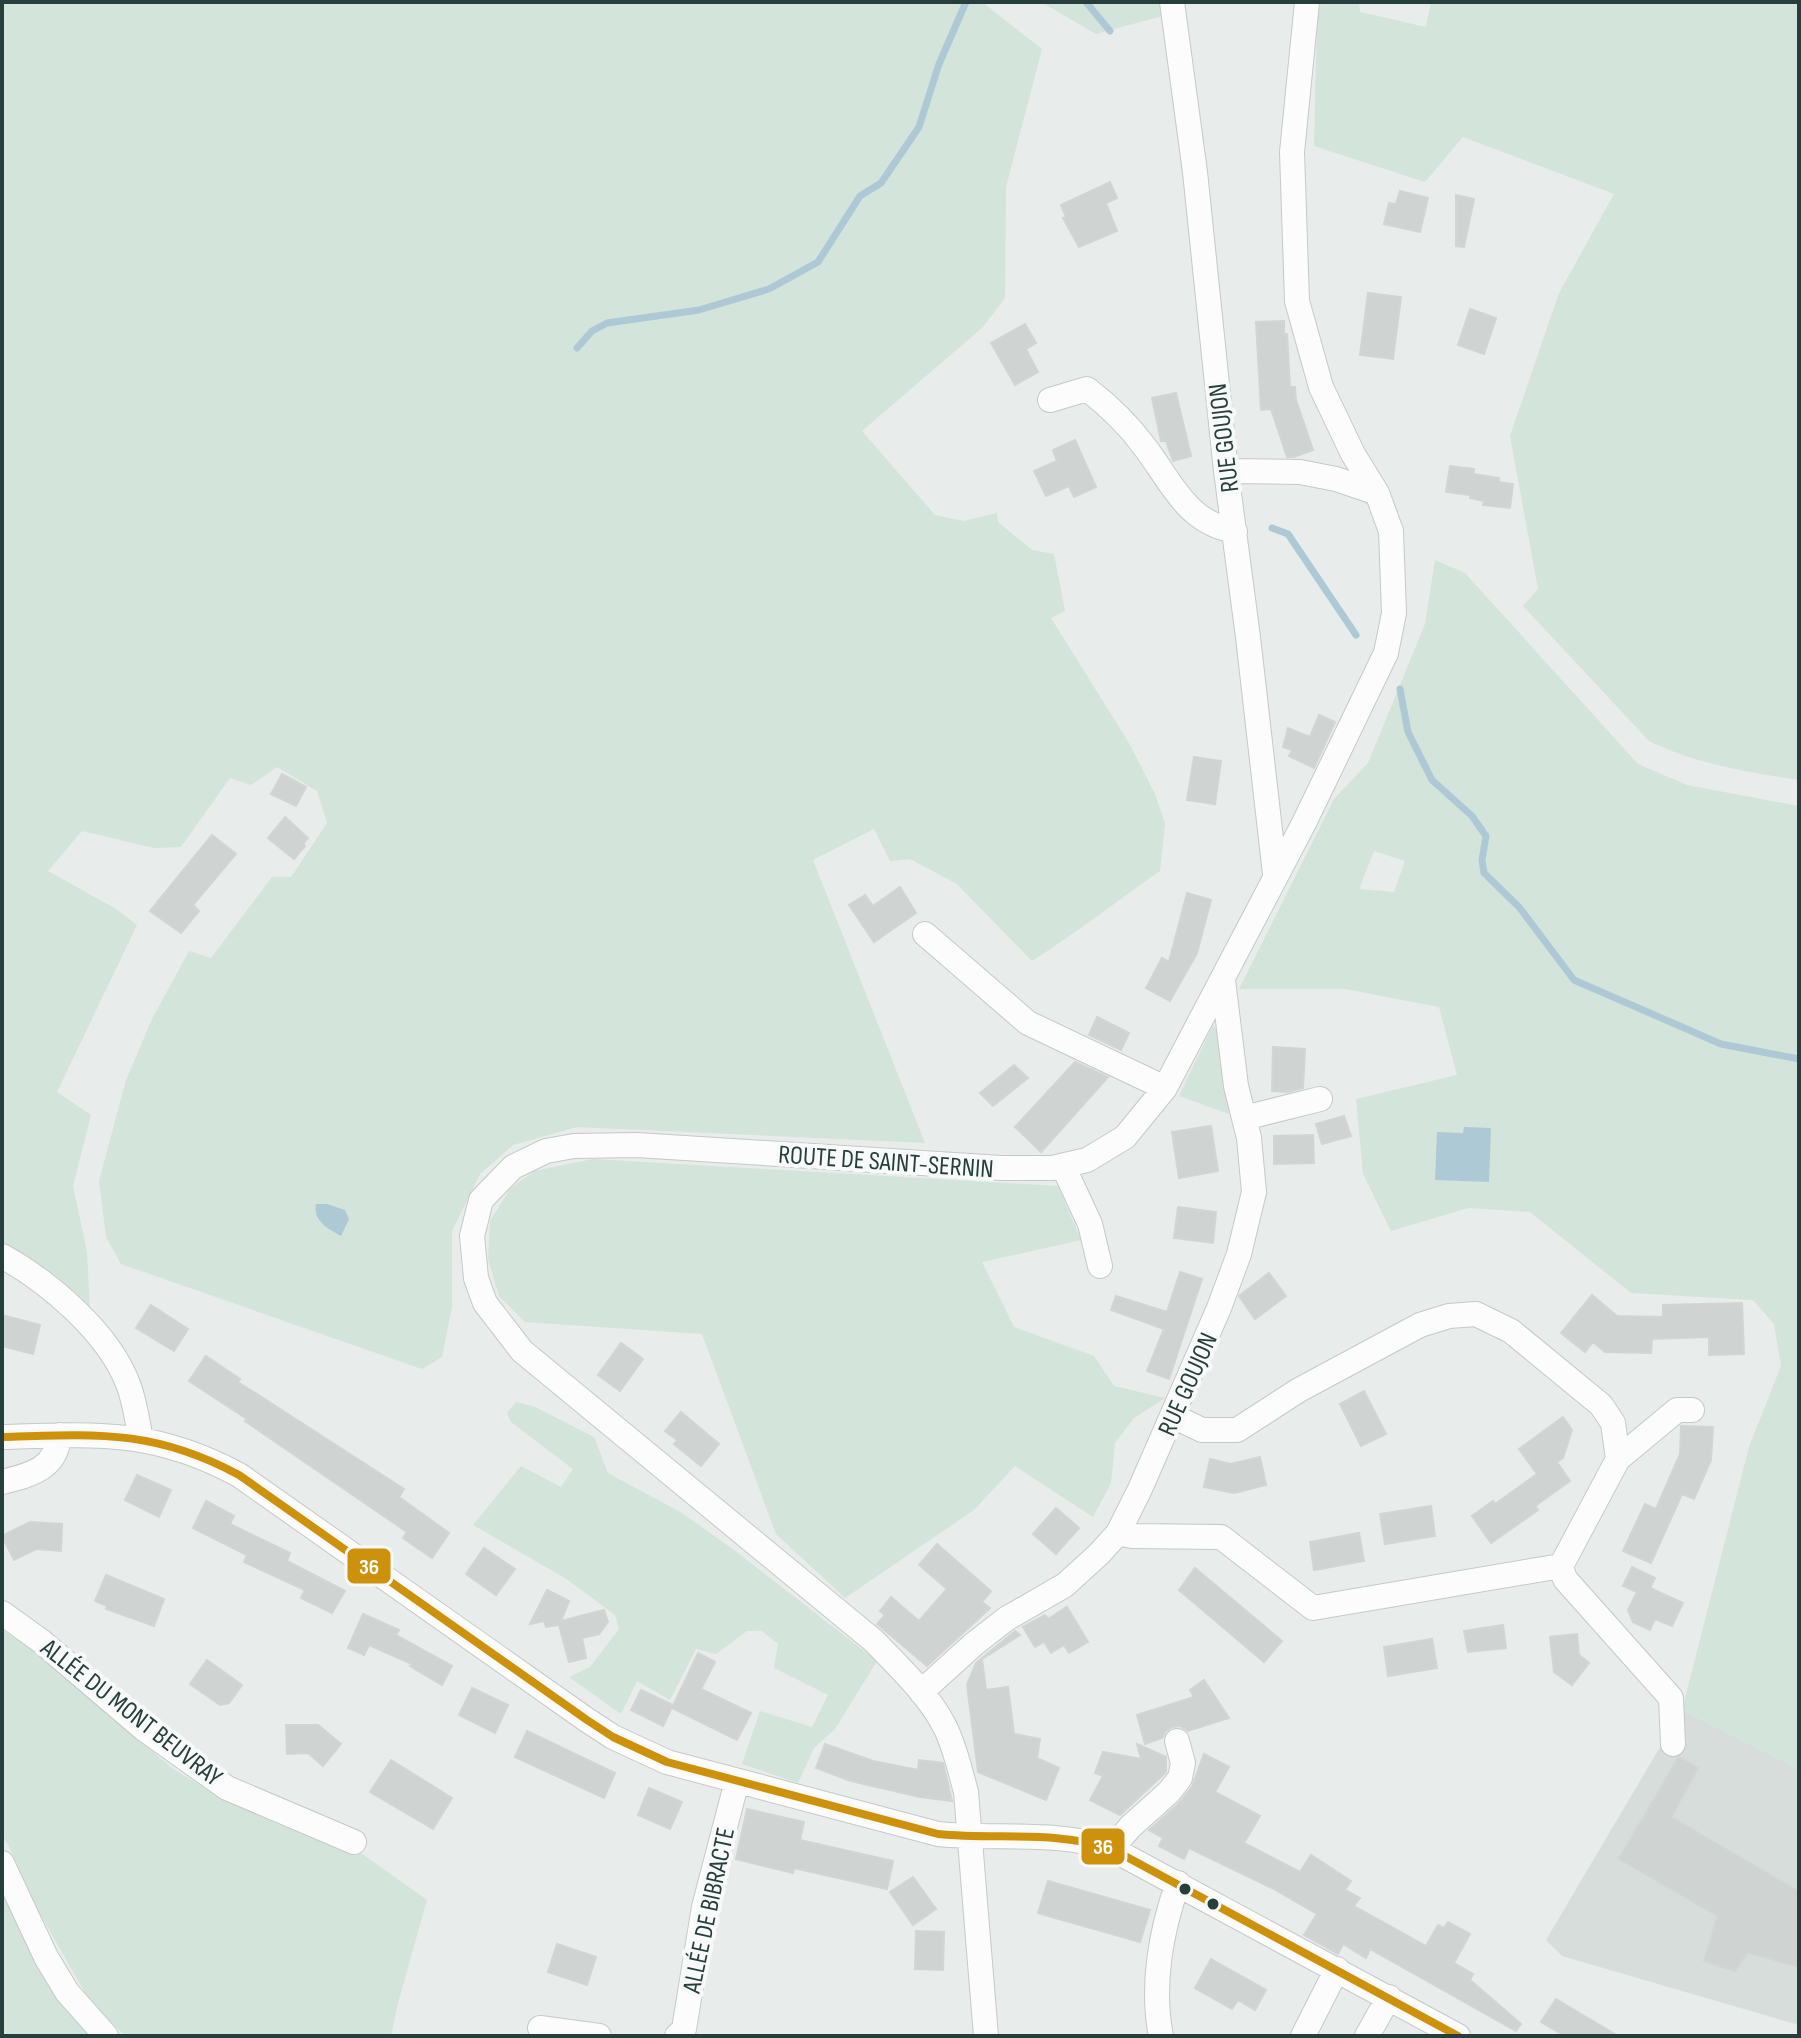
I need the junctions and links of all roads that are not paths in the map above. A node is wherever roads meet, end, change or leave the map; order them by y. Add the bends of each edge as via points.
1 (1172, 2) edge
2 (1307, 2) edge
3 (1050, 400) dead end
4 (1226, 471) junction
5 (1377, 493) junction
6 (1235, 531) junction
7 (1275, 874) junction
8 (925, 934) dead end
9 (1223, 980) junction
10 (1165, 1088) junction
11 (1320, 1099) dead end
12 (1244, 1118) junction
13 (1063, 1166) junction
14 (2, 1256) edge
15 (1100, 1266) dead end
16 (1692, 1410) dead end
17 (1173, 1416) junction
18 (59, 1435) junction
19 (2, 1437) edge
20 (141, 1439) junction
21 (1618, 1459) junction
22 (2, 1482) edge
23 (1118, 1533) junction
24 (1561, 1566) junction
25 (2, 1613) edge
26 (921, 1692) junction
27 (1177, 1741) dead end
28 (1673, 1744) dead end
29 (737, 1781) junction
30 (971, 1837) junction
31 (354, 1842) dead end
32 (1112, 1849) junction
33 (2, 1863) edge
34 (1178, 1883) junction
35 (1337, 1969) junction
36 (1389, 1997) junction
37 (540, 2028) dead end
38 (106, 2036) edge
39 (599, 2036) edge
40 (677, 2036) edge
41 (986, 2036) edge
42 (1161, 2036) edge
43 (1303, 2036) edge
44 (1367, 2036) edge
45 (1458, 2036) edge

1 - 4 street, RUE GOUJON
2 - 5 street, ROUTE DE SAINT-SERNIN via 1292,152 1297,301 1321,387
3 - 6 street via 1087,389 1115,410 1177,496 1214,528
4 - 5 street via 1300,472
4 - 6 street, RUE GOUJON
5 - 7 street, ROUTE DE SAINT-SERNIN via 1391,531 1394,565 1394,613 1386,653
6 - 7 street, RUE GOUJON
7 - 9 street, ROUTE DE SAINT-SERNIN
8 - 10 street via 1028,1023
9 - 10 street, ROUTE DE SAINT-SERNIN
9 - 12 street, RUE GOUJON
10 - 13 street, ROUTE DE SAINT-SERNIN via 1125,1137 1087,1160
11 - 12 street
12 - 17 street, RUE GOUJON via 1254,1192 1239,1254
13 - 15 street via 1090,1224
13 - 26 street, ROUTE DE SAINT-SERNIN via 1001,1168 637,1145 574,1146 546,1151 513,1167 481,1200 472,1236 476,1278 485,1303 522,1351 874,1641
14 - 20 street via 95,1330 128,1383
16 - 21 street via 1677,1410
17 - 21 street via 1202,1430 1237,1430 1420,1325 1476,1314 1511,1331 1601,1405 1613,1423
17 - 23 street, RUE GOUJON
18 - 19 street
18 - 20 street
18 - 22 street via 48,1465
20 - 29 street via 209,1459 239,1475 613,1737 667,1762
21 - 24 street
23 - 24 street via 1221,1537 1313,1608
23 - 26 street, RUE GOUJON via 1065,1585 1006,1619
24 - 28 street via 1565,1579 1671,1698
25 - 31 street, ALLÉE DU MONT BEUVRAY via 144,1729 227,1788
26 - 30 street, ROUTE DE SAINT-SERNIN via 957,1756
27 - 32 street via 1183,1763 1180,1778
29 - 30 street via 938,1834
29 - 40 street, ALLÉE DE BIBRACTE via 704,1907 684,2029
30 - 32 street via 1067,1838
30 - 41 street, ROUTE DE SAINT-SERNIN
32 - 34 street
33 - 38 street via 53,1969
34 - 35 street
34 - 42 street via 1168,1910 1155,1999
35 - 36 street
35 - 43 street
36 - 44 street
36 - 45 street
37 - 39 street

